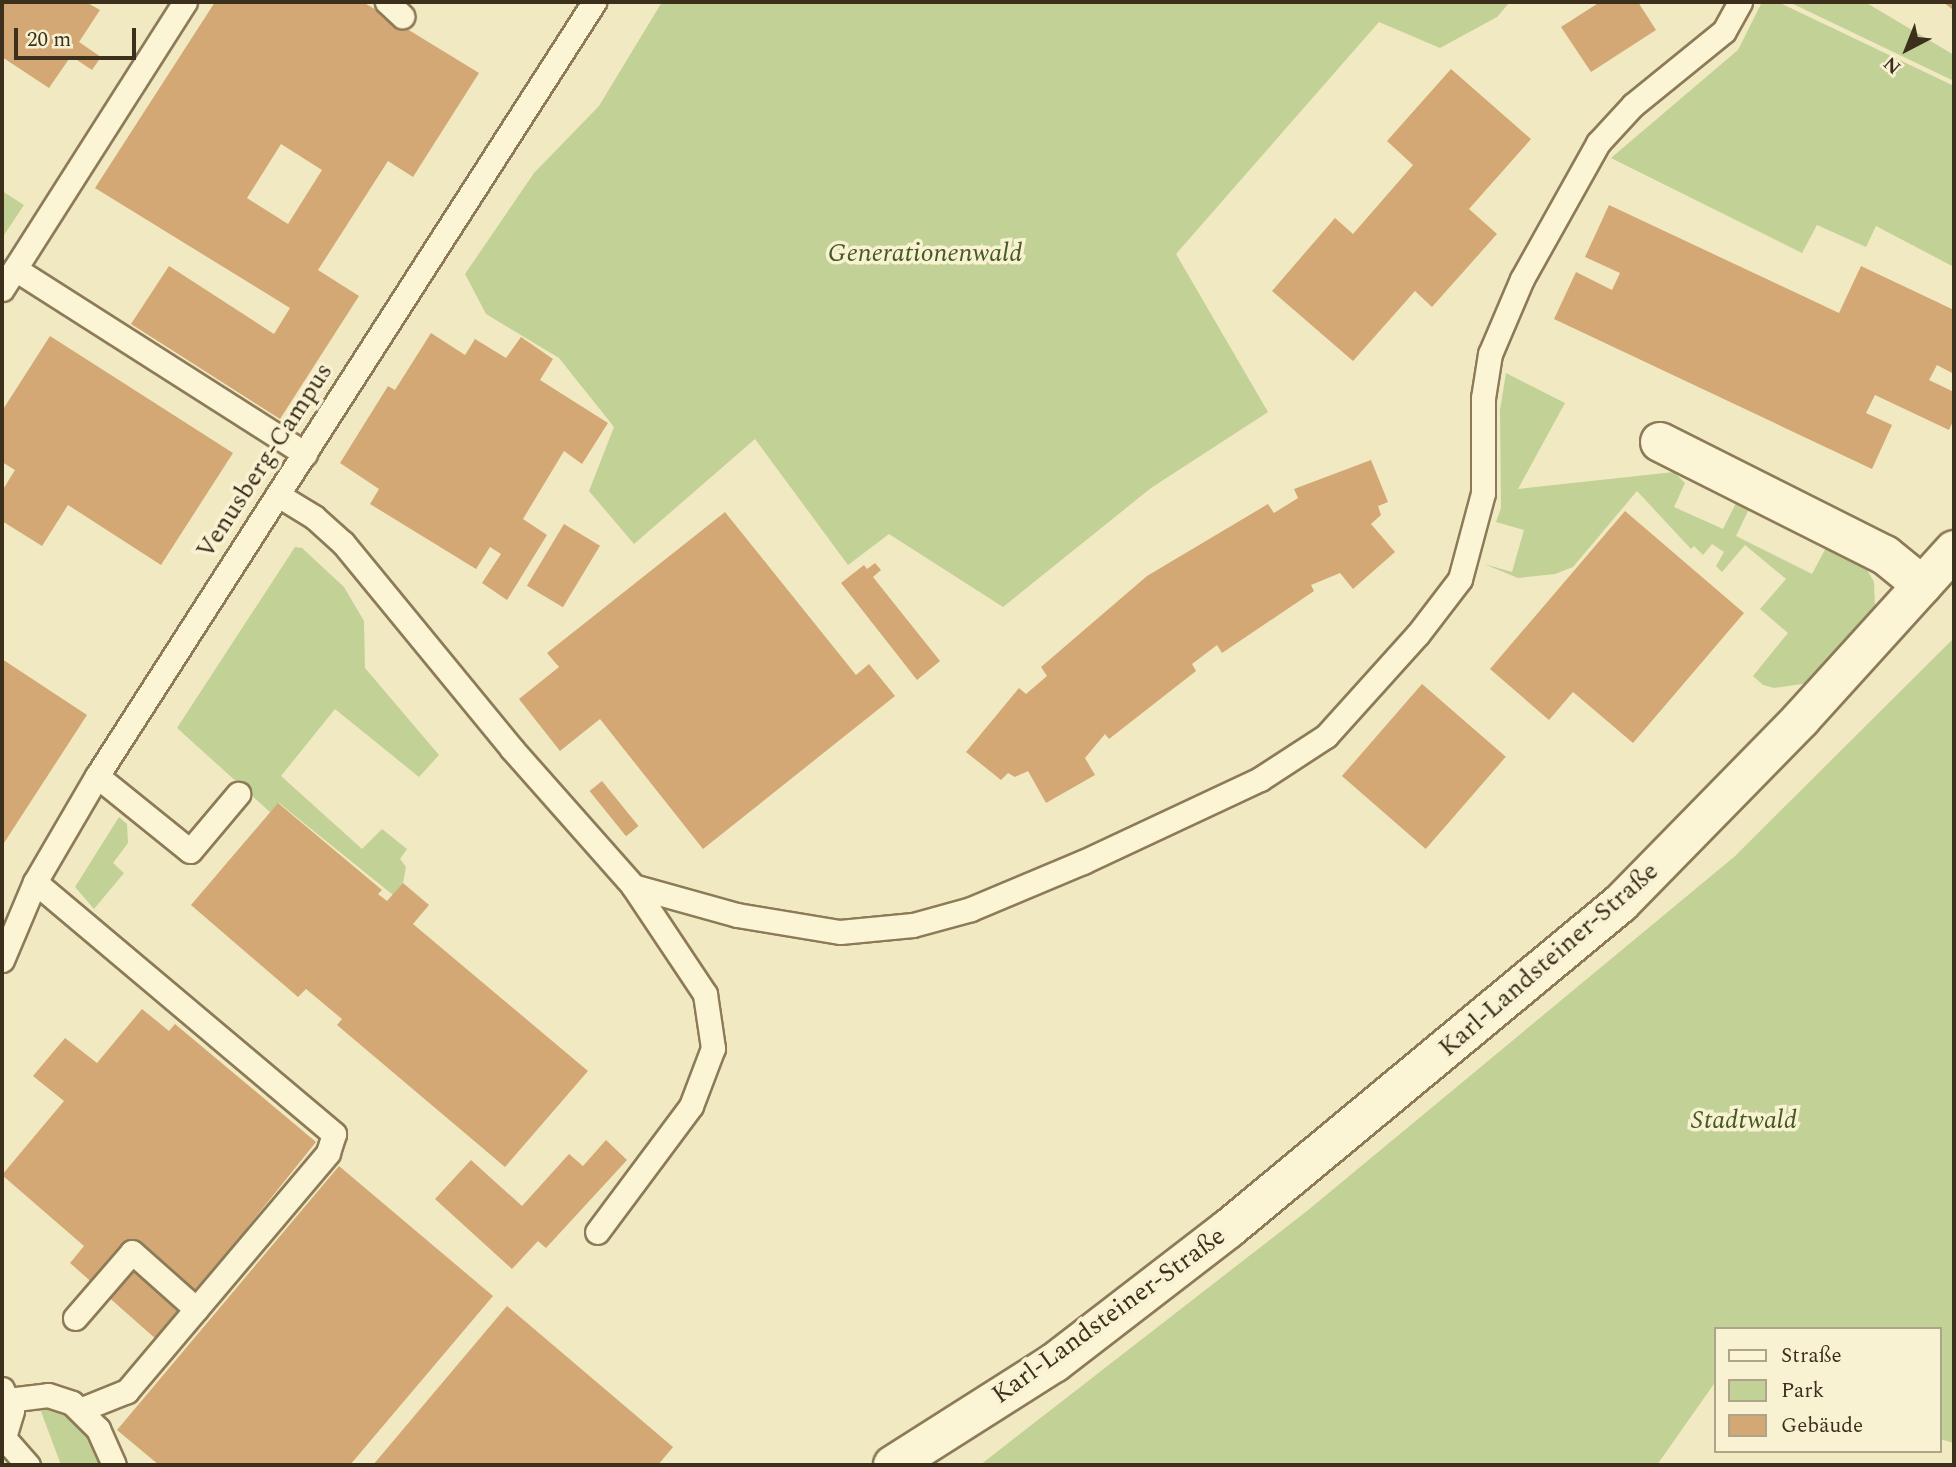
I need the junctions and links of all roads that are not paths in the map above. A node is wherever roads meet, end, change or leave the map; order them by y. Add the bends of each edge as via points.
1 (185, 2) edge
2 (594, 2) edge
3 (1740, 2) edge
4 (15, 269) junction
5 (2, 289) edge
6 (1660, 442) dead end
7 (305, 453) junction
8 (278, 495) junction
9 (1954, 550) edge
10 (1922, 585) junction
11 (97, 776) junction
12 (238, 794) dead end
13 (35, 882) junction
14 (633, 886) junction
15 (2, 960) edge
16 (597, 1232) dead end
17 (196, 1309) junction
18 (75, 1318) dead end
19 (5, 1394) edge
20 (86, 1406) junction
21 (4, 1441) edge
22 (29, 1465) edge
23 (114, 1465) edge
24 (893, 1465) edge

1 - 4 lane
2 - 7 lane, Venusberg-Campus
3 - 14 lane via 1724,31 1633,105 1598,143 1522,279 1490,354 1483,398 1483,493 1460,579 1418,634 1326,736 1260,779 1083,862 971,909 913,925 840,933 737,915
4 - 5 lane
4 - 7 lane
6 - 10 street via 1885,555
7 - 8 lane, Venusberg-Campus
8 - 11 lane, Venusberg-Campus
8 - 14 lane via 343,542 512,749
9 - 10 street, Karl-Landsteiner-Straße
10 - 24 street, Karl-Landsteiner-Straße via 1658,866 1496,1010 1228,1229 1054,1363
11 - 12 lane via 190,851
11 - 13 lane, Venusberg-Campus
13 - 15 lane, Venusberg-Campus
13 - 17 lane via 334,1134 328,1153
14 - 16 lane via 705,995 713,1048 691,1106
17 - 18 lane via 132,1252
17 - 20 lane via 127,1391
19 - 20 lane via 48,1395
19 - 21 lane via 11,1425
20 - 23 lane
21 - 22 lane

